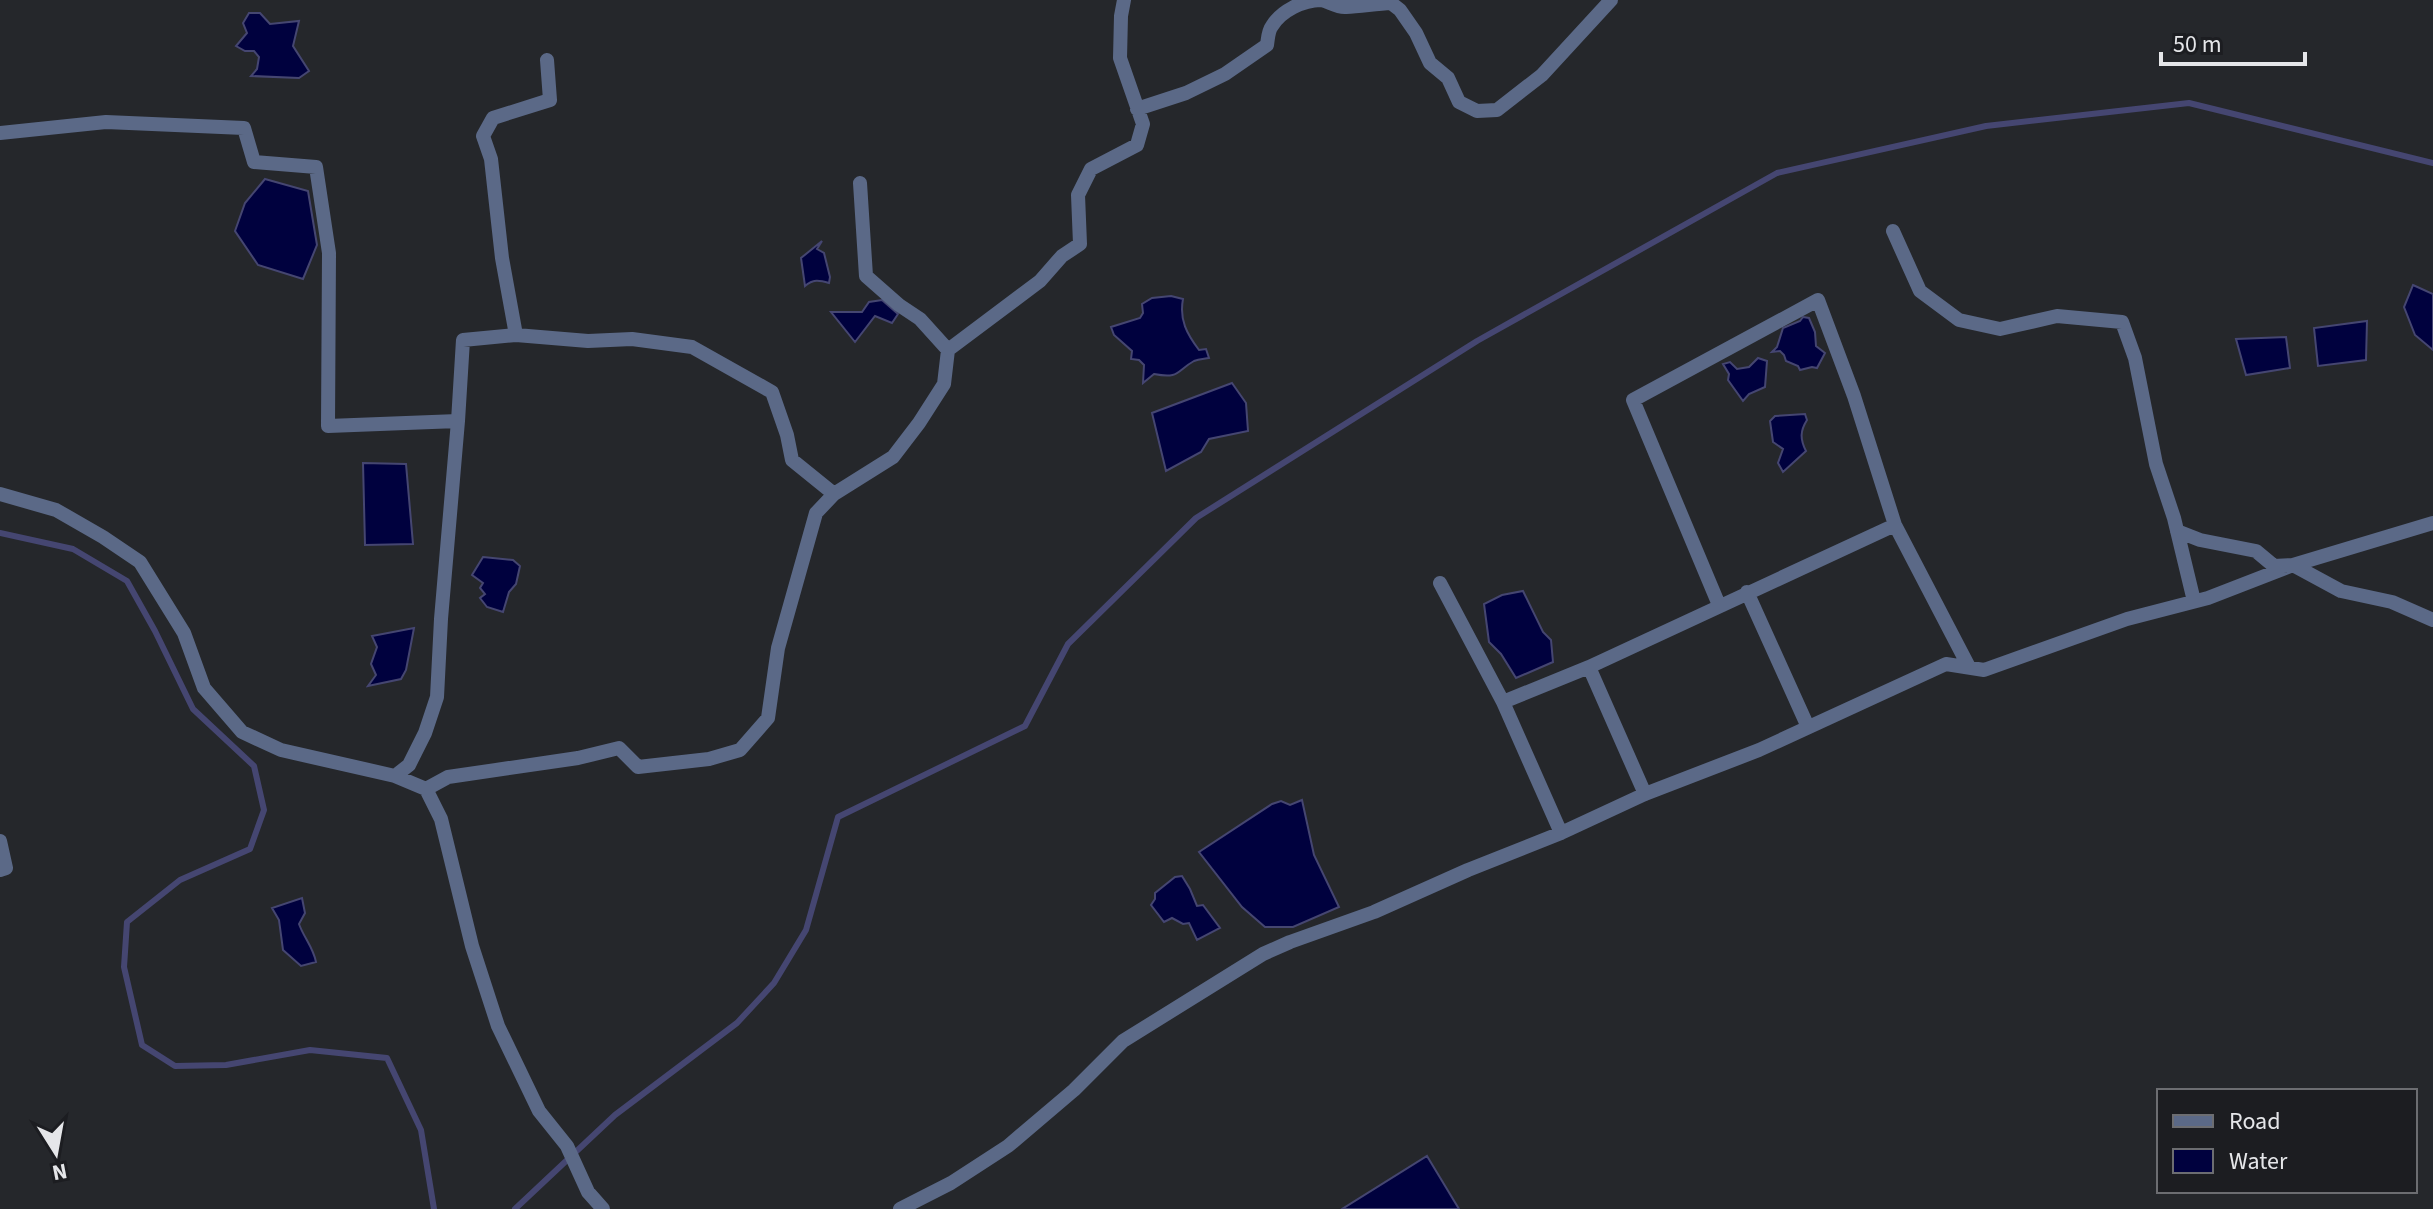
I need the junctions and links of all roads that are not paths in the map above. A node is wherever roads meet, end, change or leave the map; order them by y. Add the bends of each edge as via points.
1 (1124, 0) edge
2 (1611, 0) edge
3 (547, 60) dead end
4 (1137, 109) junction
5 (0, 133) edge
6 (860, 183) dead end
7 (1893, 231) dead end
8 (516, 335) junction
9 (948, 350) junction
10 (458, 421) junction
11 (0, 494) edge
12 (834, 494) junction
13 (2433, 523) edge
14 (1895, 525) junction
15 (2177, 531) junction
16 (2293, 565) junction
17 (1440, 583) dead end
18 (1747, 592) junction
19 (2194, 601) junction
20 (1719, 605) junction
21 (2433, 620) edge
22 (1589, 667) junction
23 (1969, 667) junction
24 (1503, 702) junction
25 (1808, 727) junction
26 (395, 776) junction
27 (426, 789) junction
28 (1645, 794) junction
29 (1561, 833) junction
30 (0, 841) edge
31 (0, 870) edge
32 (596, 1207) edge
33 (900, 1209) edge

1 - 4 street via 1120,58
2 - 4 street via 1542,75 1497,110 1477,111 1459,102 1448,78 1430,63 1416,33 1391,3 1342,8 1321,0 1298,4 1281,15 1270,28 1267,45 1225,74
3 - 8 street via 550,100 493,118 483,136 491,159
4 - 9 street via 1143,124 1137,145 1091,169 1078,195 1080,244
5 - 10 street via 106,122 244,128 254,162 316,167 329,253 328,426
6 - 9 street via 866,276 920,319
7 - 15 street via 1920,291 1959,320 2000,329 2057,316 2122,322
8 - 10 street via 463,340
8 - 12 street via 692,347 772,392 792,460
9 - 12 street via 944,384 893,457
10 - 26 street via 437,697 409,765
11 - 26 street via 56,510 140,562 184,633 204,688 242,732 281,750
12 - 27 street via 816,513 778,648 768,718 740,750 638,767 619,748 448,777
13 - 16 street
14 - 18 street
14 - 20 street via 1818,300 1633,400
14 - 23 street
15 - 16 street via 2256,551 2274,566
15 - 19 street
16 - 19 street
16 - 21 street via 2341,591 2392,602
17 - 24 street
18 - 20 street
18 - 25 street
19 - 23 street via 1984,670
20 - 22 street
22 - 24 street
22 - 28 street
23 - 25 street via 1946,664
24 - 29 street
25 - 28 street
26 - 27 street
27 - 32 street via 441,819 498,1026 539,1111 567,1146
28 - 29 street
29 - 33 street via 1263,954 1123,1041 1008,1146
30 - 31 street via 6,868

